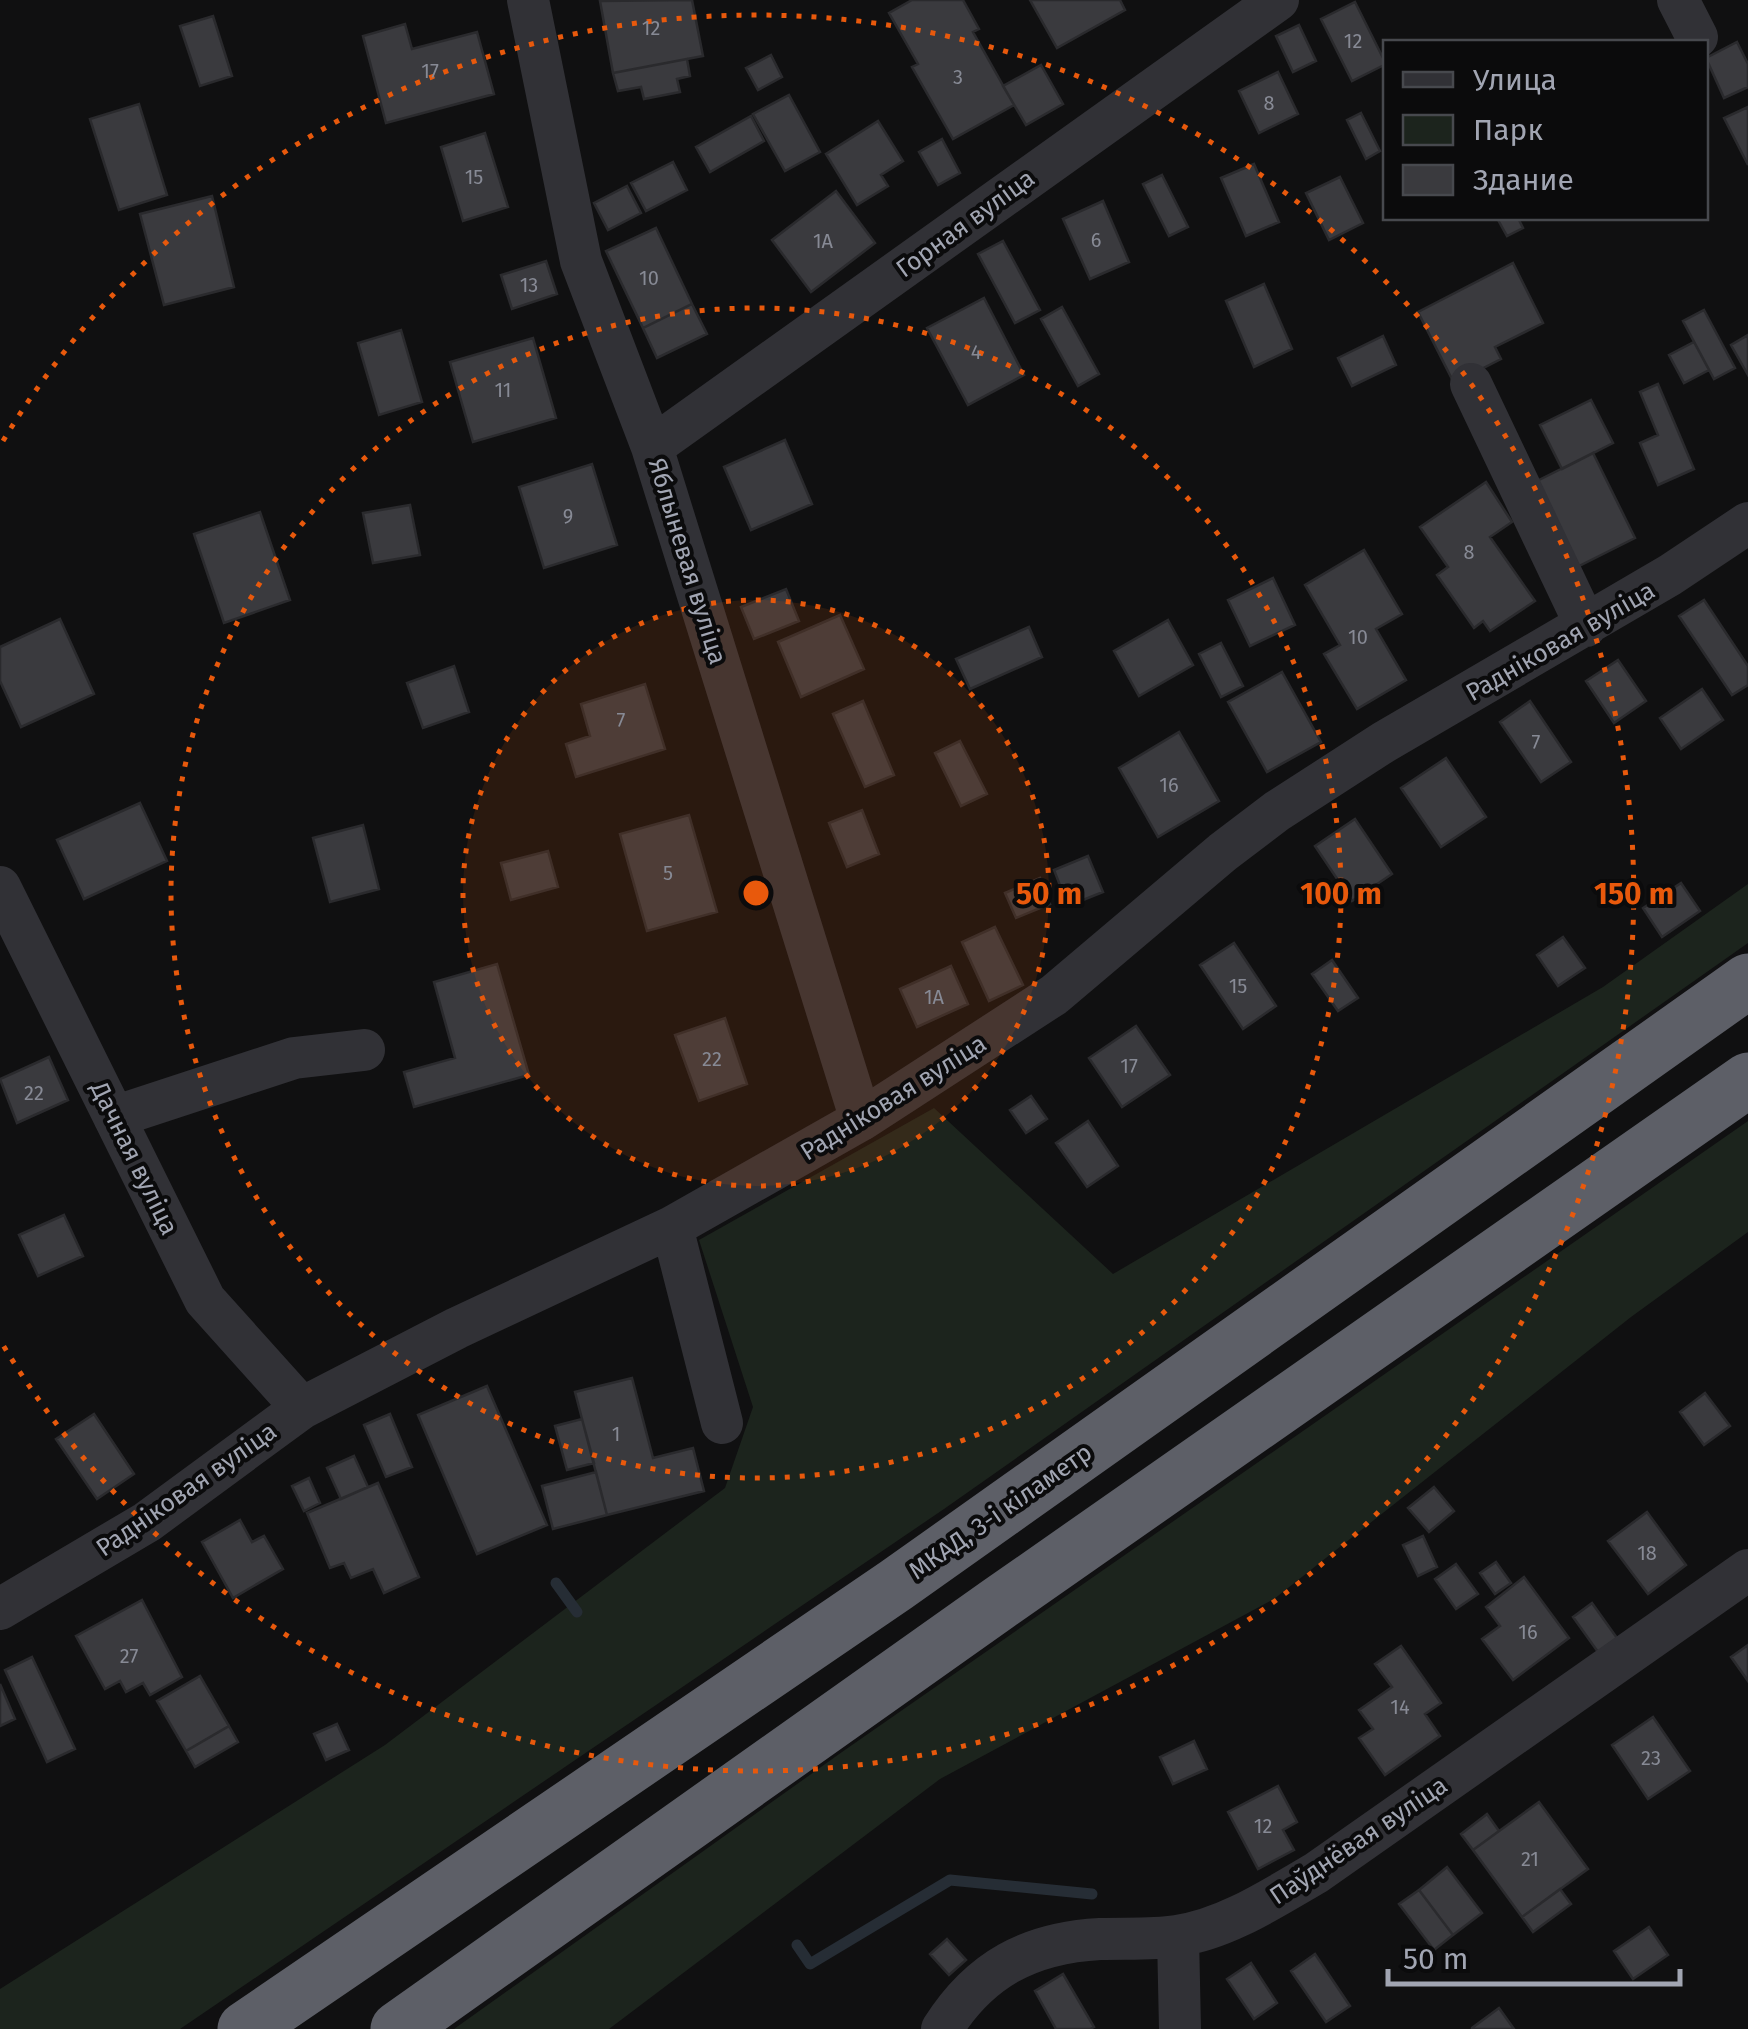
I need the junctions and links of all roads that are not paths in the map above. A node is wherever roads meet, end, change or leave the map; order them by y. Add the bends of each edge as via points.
1 (528, 0) edge
2 (1278, 0) edge
3 (1471, 384) dead end
4 (652, 447) junction
5 (1748, 523) edge
6 (1586, 626) junction
7 (0, 887) edge
8 (1748, 981) edge
9 (364, 1050) dead end
10 (1748, 1080) edge
11 (114, 1117) junction
12 (861, 1120) junction
13 (672, 1227) junction
14 (302, 1408) junction
15 (722, 1423) dead end
16 (1748, 1570) edge
17 (0, 1610) edge
18 (1178, 1936) junction
19 (245, 2029) edge
20 (398, 2029) edge
21 (942, 2029) edge
22 (1180, 2029) edge

1 - 4 street, Яблыневая вуліца via 582,261
2 - 4 street, Горная вуліца
3 - 6 street
4 - 12 street, Яблыневая вуліца
5 - 6 street, Радніковая вуліца
6 - 12 street, Радніковая вуліца via 1384,742 1278,812 1054,995
7 - 11 street, Дачная вуліца
8 - 19 highway, МКАД, 3-і кіламетр via 896,1585
9 - 11 street via 294,1058
10 - 20 highway
11 - 14 street, Дачная вуліца via 205,1300
12 - 13 street, Радніковая вуліца
13 - 14 street, Радніковая вуліца
13 - 15 street
14 - 17 street, Радніковая вуліца via 147,1522
16 - 18 street, Паўднёвая вуліца via 1316,1873 1219,1924
18 - 21 street, Паўднёвая вуліца via 1049,1946 977,1983
18 - 22 street

